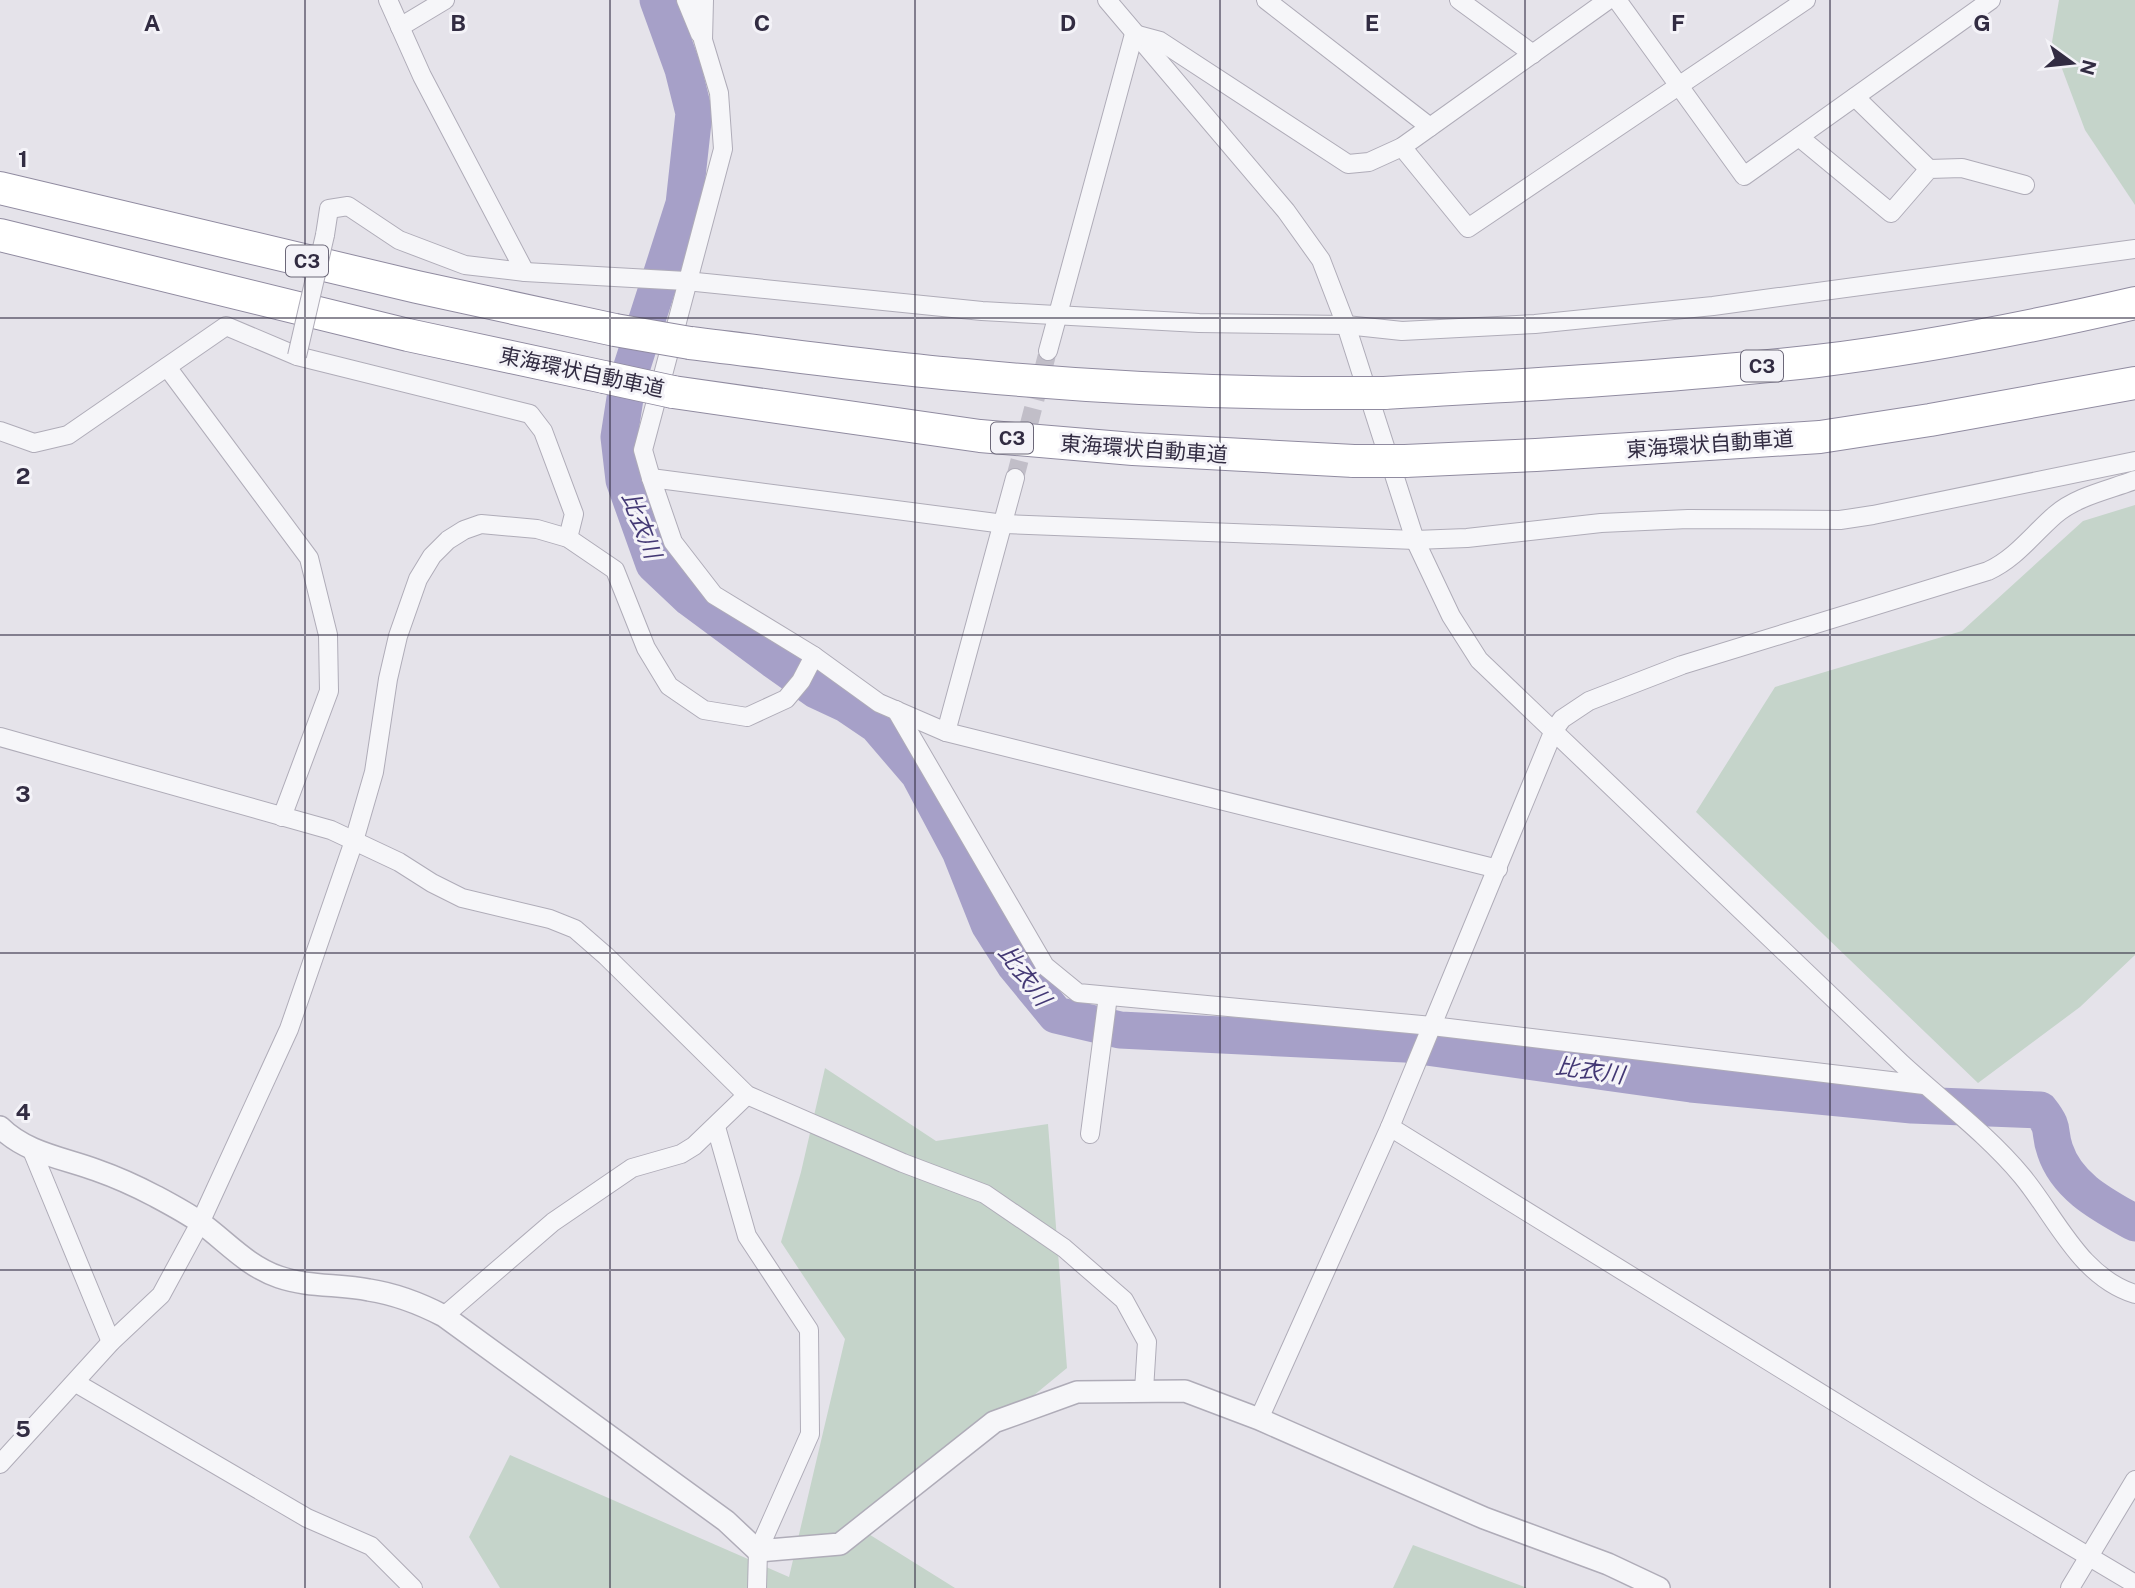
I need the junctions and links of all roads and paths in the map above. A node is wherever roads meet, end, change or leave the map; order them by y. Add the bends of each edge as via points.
1 (388, 0) edge
2 (446, 0) edge
3 (686, 0) edge
4 (704, 0) edge
5 (1107, 0) edge
6 (1266, 0) edge
7 (1459, 0) edge
8 (1608, 0) edge
9 (1617, 0) edge
10 (1806, 0) edge
11 (1991, 0) edge
12 (400, 27) junction
13 (1134, 34) junction
14 (703, 40) junction
15 (1533, 54) junction
16 (1679, 86) junction
17 (1855, 97) junction
18 (1430, 127) junction
19 (1799, 137) junction
20 (1402, 147) junction
21 (1929, 169) junction
22 (2025, 185) dead end
23 (0, 188) edge
24 (0, 235) edge
25 (2135, 249) edge
26 (525, 272) junction
27 (686, 281) junction
28 (2135, 303) edge
29 (1057, 315) junction
30 (1346, 326) junction
31 (1048, 351) tunnel mouth
32 (297, 356) junction
33 (167, 367) junction
34 (2135, 383) edge
35 (0, 431) edge
36 (2135, 461) edge
37 (651, 478) junction
38 (1015, 478) tunnel mouth
39 (2135, 480) edge
40 (1004, 524) junction
41 (568, 538) junction
42 (1415, 540) junction
43 (814, 656) junction
44 (896, 710) junction
45 (1554, 730) junction
46 (946, 732) junction
47 (0, 737) edge
48 (282, 817) junction
49 (354, 841) junction
50 (1498, 869) junction
51 (1108, 996) junction
52 (1432, 1026) junction
53 (1924, 1084) junction
54 (747, 1095) junction
55 (716, 1127) junction
56 (1390, 1127) junction
57 (0, 1128) edge
58 (1090, 1134) dead end
59 (31, 1148) junction
60 (200, 1223) junction
61 (2135, 1294) edge
62 (444, 1315) junction
63 (111, 1342) junction
64 (76, 1383) junction
65 (1144, 1390) junction
66 (1259, 1419) junction
67 (0, 1464) edge
68 (2135, 1480) edge
69 (758, 1551) junction
70 (2088, 1556) junction
71 (2135, 1584) edge
72 (413, 1588) edge
73 (757, 1588) edge
74 (1658, 1588) edge
75 (2070, 1588) edge

1 - 12 street
2 - 12 street
3 - 14 street
4 - 14 street
5 - 13 street
6 - 18 street
7 - 15 street
8 - 15 street
9 - 16 street
10 - 16 street
11 - 17 street
12 - 26 street
13 - 20 street via 1160,41 1348,164 1369,162
13 - 29 street
13 - 30 street via 1286,211 1321,260
14 - 27 street via 719,93 723,149
15 - 18 street
16 - 19 street via 1744,176
16 - 20 street via 1468,228
17 - 19 street
17 - 21 street
18 - 20 street
19 - 21 street via 1891,213
21 - 22 street via 1962,168
23 - 28 highway, C3, bridge via 417,287 690,343 965,375 1158,388 1384,393 1559,383 1819,360 1927,345
24 - 34 highway, 東海環状自動車道 / C3, bridge via 408,335 673,391 980,436 1133,449 1353,461 1536,455 1820,436
25 - 30 street via 1713,306 1535,324 1402,331
26 - 27 street
26 - 32 street, bridge via 465,265 399,240 348,206 329,209
27 - 29 street
27 - 37 street via 642,450
29 - 30 street
29 - 31 street
30 - 42 street
32 - 33 street via 226,326
32 - 41 street via 530,414 543,431 575,514
33 - 35 street via 68,435 34,443
33 - 48 street via 309,558 328,635 329,691
36 - 42 street via 1840,520 1601,523
37 - 40 street
37 - 43 street via 673,542 714,595
38 - 40 street
39 - 45 street via 2067,506 2005,563 1988,571 1682,665 1589,701
40 - 42 street
40 - 46 street
41 - 43 street via 615,570 646,648 669,686 704,710 747,717 786,699
41 - 49 street via 537,529 481,524 447,540 432,556 418,579 398,636 374,772
42 - 45 street via 1451,616 1479,660
43 - 44 street via 879,703
44 - 46 street
44 - 51 street via 1045,966 1078,993
45 - 50 street
45 - 53 street
46 - 50 street
47 - 48 street
48 - 49 street
49 - 54 street via 462,898 575,929
49 - 60 street via 289,1028
50 - 52 street
51 - 52 street
51 - 58 street
52 - 53 street
52 - 56 street
53 - 61 street via 2022,1176 2095,1270 2118,1289
54 - 55 street
54 - 65 street via 985,1194 1064,1248 1124,1300 1147,1342
55 - 62 street via 681,1154 632,1168 589,1196
55 - 69 street via 747,1236 808,1330 810,1434
56 - 66 street
56 - 70 street
57 - 59 street
59 - 60 street via 118,1178
59 - 63 street
60 - 62 street via 257,1268 279,1277 369,1290
60 - 63 street via 161,1295
62 - 69 street via 726,1521
63 - 64 street
64 - 67 street
64 - 72 street via 307,1518 371,1546
65 - 66 street via 1185,1391
65 - 69 street via 1077,1392 994,1423 840,1544
66 - 74 street
68 - 70 street
69 - 73 street
70 - 71 street
70 - 75 street

